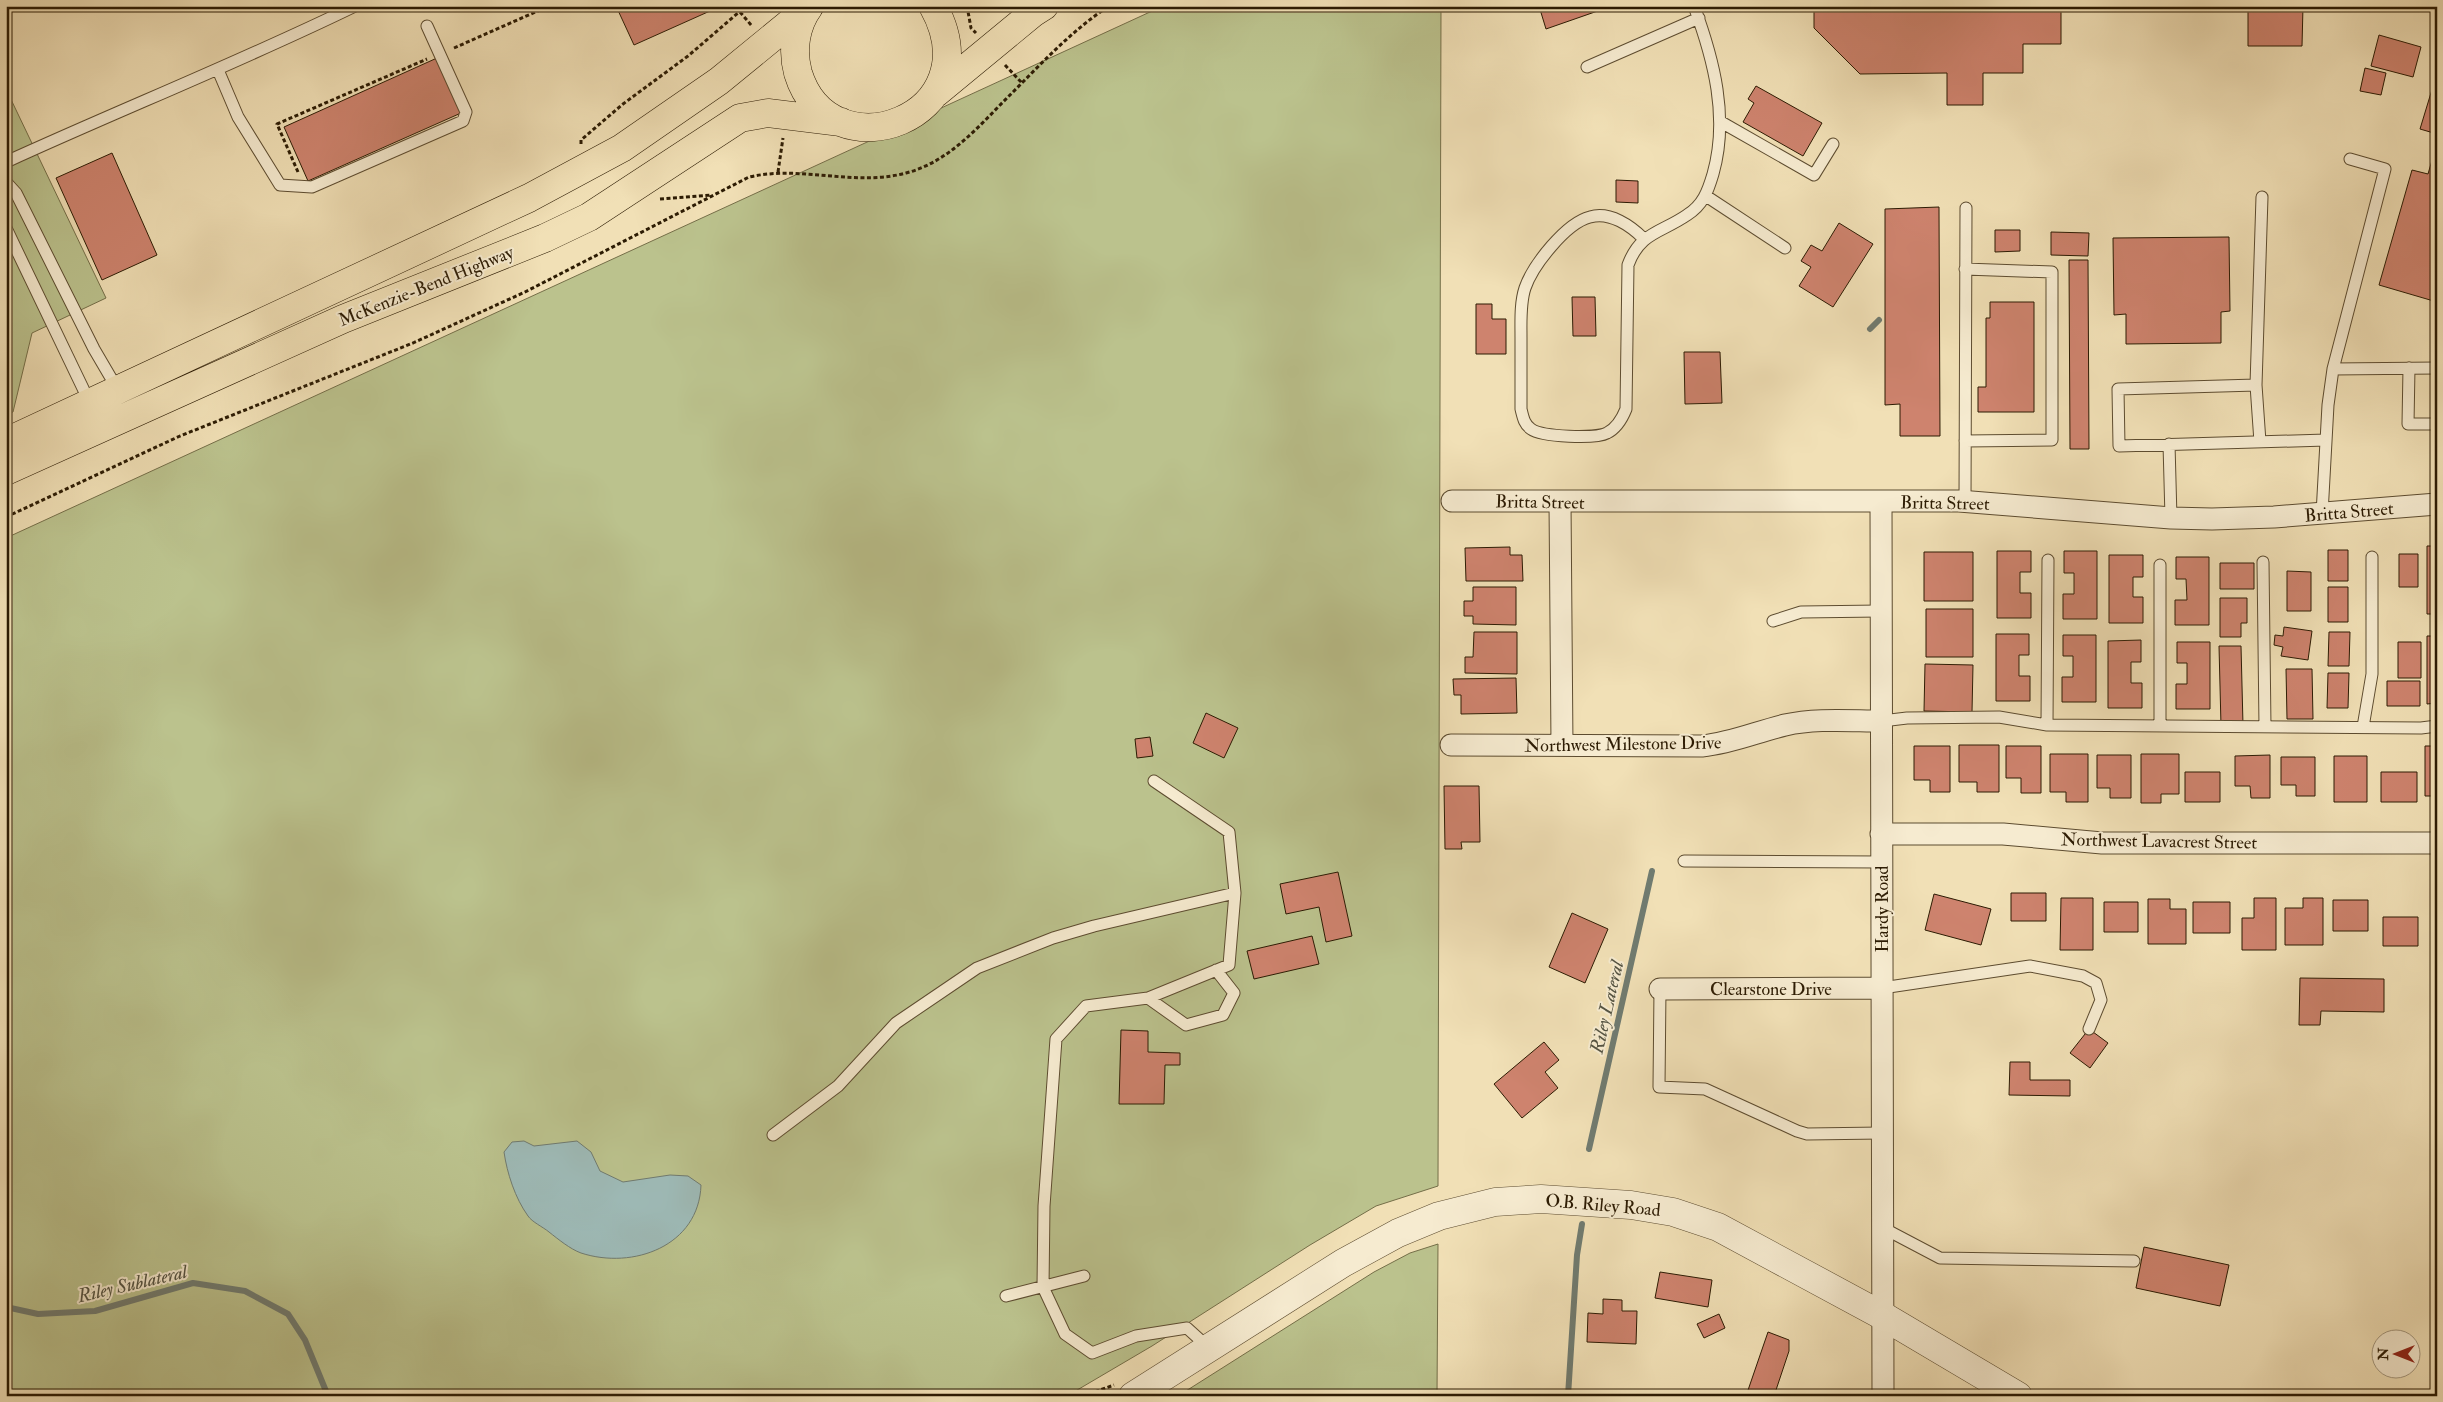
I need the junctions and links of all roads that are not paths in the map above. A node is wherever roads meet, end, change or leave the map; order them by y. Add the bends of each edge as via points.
1 (355, 6) edge
2 (933, 6) edge
3 (1044, 6) edge
4 (1694, 6) edge
5 (808, 8) edge
6 (1699, 18) junction
7 (427, 26) dead end
8 (1587, 67) dead end
9 (218, 70) junction
10 (935, 94) junction
11 (841, 122) junction
12 (1721, 122) junction
13 (1833, 144) dead end
14 (2350, 159) dead end
15 (6, 162) edge
16 (6, 182) edge
17 (1706, 196) junction
18 (2262, 197) dead end
19 (1966, 208) dead end
20 (6, 228) edge
21 (1644, 239) junction
22 (1785, 248) dead end
23 (1966, 269) junction
24 (2409, 368) junction
25 (2437, 368) edge
26 (2333, 369) junction
27 (2256, 385) junction
28 (118, 390) junction
29 (90, 402) junction
30 (2437, 424) edge
31 (2326, 440) junction
32 (1965, 441) junction
33 (6, 442) edge
34 (2260, 442) junction
35 (2168, 444) junction
36 (6, 471) edge
37 (1452, 501) dead end
38 (1964, 501) junction
39 (1560, 502) junction
40 (1881, 502) junction
41 (2437, 504) edge
42 (2322, 514) junction
43 (2171, 518) junction
44 (2372, 557) dead end
45 (2048, 560) dead end
46 (2263, 562) dead end
47 (2160, 565) dead end
48 (1880, 612) junction
49 (1773, 621) dead end
50 (1882, 721) junction
51 (2047, 725) junction
52 (2160, 726) junction
53 (2437, 726) edge
54 (2265, 727) junction
55 (2363, 727) junction
56 (1451, 745) dead end
57 (1562, 745) junction
58 (1154, 781) dead end
59 (1881, 834) junction
60 (2437, 843) edge
61 (1684, 862) dead end
62 (1881, 862) junction
63 (1235, 893) junction
64 (1216, 970) junction
65 (1882, 988) junction
66 (1660, 989) joint
67 (1148, 998) junction
68 (2089, 1028) dead end
69 (1882, 1133) junction
70 (773, 1135) dead end
71 (1883, 1228) junction
72 (2134, 1261) dead end
73 (1084, 1276) dead end
74 (1043, 1287) junction
75 (1006, 1296) dead end
76 (1883, 1316) junction
77 (1209, 1348) junction
78 (1133, 1396) edge
79 (1883, 1396) edge
80 (2018, 1396) edge

1 - 9 lane
2 - 10 highway via 943,24 948,48 945,72
3 - 10 highway
4 - 6 lane
5 - 11 highway via 796,34 795,60 802,86 818,107
5 - 28 highway, McKenzie-Bend Highway via 719,81 622,148 529,198
6 - 8 lane
6 - 12 lane via 1714,69
7 - 9 lane via 466,112 463,121 312,187 280,185 238,117
9 - 15 lane
10 - 11 highway via 916,114 893,125 866,128
11 - 36 highway, McKenzie-Bend Highway via 768,113 740,118 589,217 545,238 343,319
12 - 13 lane via 1814,175
12 - 17 lane via 1717,160
14 - 26 lane via 2385,169
16 - 28 lane via 16,193 94,350
17 - 21 lane via 1688,215
17 - 22 lane
18 - 27 lane
19 - 23 lane
20 - 29 lane
21 - 21 lane via 1633,250 1628,265 1626,410 1620,423 1600,436 1542,434 1532,430 1523,421 1521,410 1521,308 1525,288 1536,267 1552,245 1591,216 1630,225
23 - 32 lane
23 - 32 lane via 2052,272 2052,440
24 - 25 lane
24 - 26 lane
24 - 30 lane via 2408,424
26 - 31 lane
27 - 34 lane
27 - 35 lane via 2118,389 2119,446
28 - 29 highway, McKenzie-Bend Highway
29 - 33 highway, McKenzie-Bend Highway
31 - 34 lane
31 - 42 lane
32 - 38 lane
34 - 35 lane
35 - 43 lane
37 - 39 street, Britta Street
38 - 40 street, Britta Street
38 - 43 street, Britta Street
39 - 40 street, Britta Street
39 - 57 street
40 - 48 street, Hardy Road
41 - 42 street, Britta Street
42 - 43 street, Britta Street
44 - 55 lane via 2372,674
45 - 51 lane
46 - 54 lane
47 - 52 lane
48 - 49 lane via 1801,612
48 - 50 street, Hardy Road
50 - 51 lane via 1998,717
50 - 57 street, Northwest Milestone Drive via 1818,721 1786,725 1725,744 1702,746
50 - 59 street, Hardy Road
51 - 52 lane
52 - 54 lane
53 - 55 lane
54 - 55 lane
56 - 57 street, Northwest Milestone Drive
58 - 63 lane via 1229,832
59 - 60 street, Northwest Lavacrest Street via 2003,834 2102,843
59 - 62 street, Hardy Road
61 - 62 lane
62 - 65 street, Hardy Road
63 - 64 lane via 1228,964
63 - 70 lane via 1094,926 1053,938 977,968 896,1023 838,1086
64 - 67 lane
64 - 67 lane via 1234,993 1223,1015 1186,1025
65 - 66 street, Clearstone Drive
65 - 68 lane via 2030,966 2083,976 2096,983 2101,1000
65 - 69 street, Hardy Road
66 - 69 lane via 1659,1087 1705,1089 1807,1134
67 - 74 lane via 1086,1006 1056,1038 1044,1206
69 - 71 street, Hardy Road
71 - 72 lane via 1940,1258
71 - 76 street, Hardy Road
73 - 74 lane
74 - 75 lane
74 - 77 lane via 1066,1334 1092,1353 1136,1336 1187,1328
76 - 77 street, O.B. Riley Road via 1718,1227 1673,1212 1631,1205 1541,1199 1495,1202 1439,1216 1398,1233 1343,1263
76 - 79 street, Hardy Road
76 - 80 street, O.B. Riley Road
77 - 78 street, O.B. Riley Road

